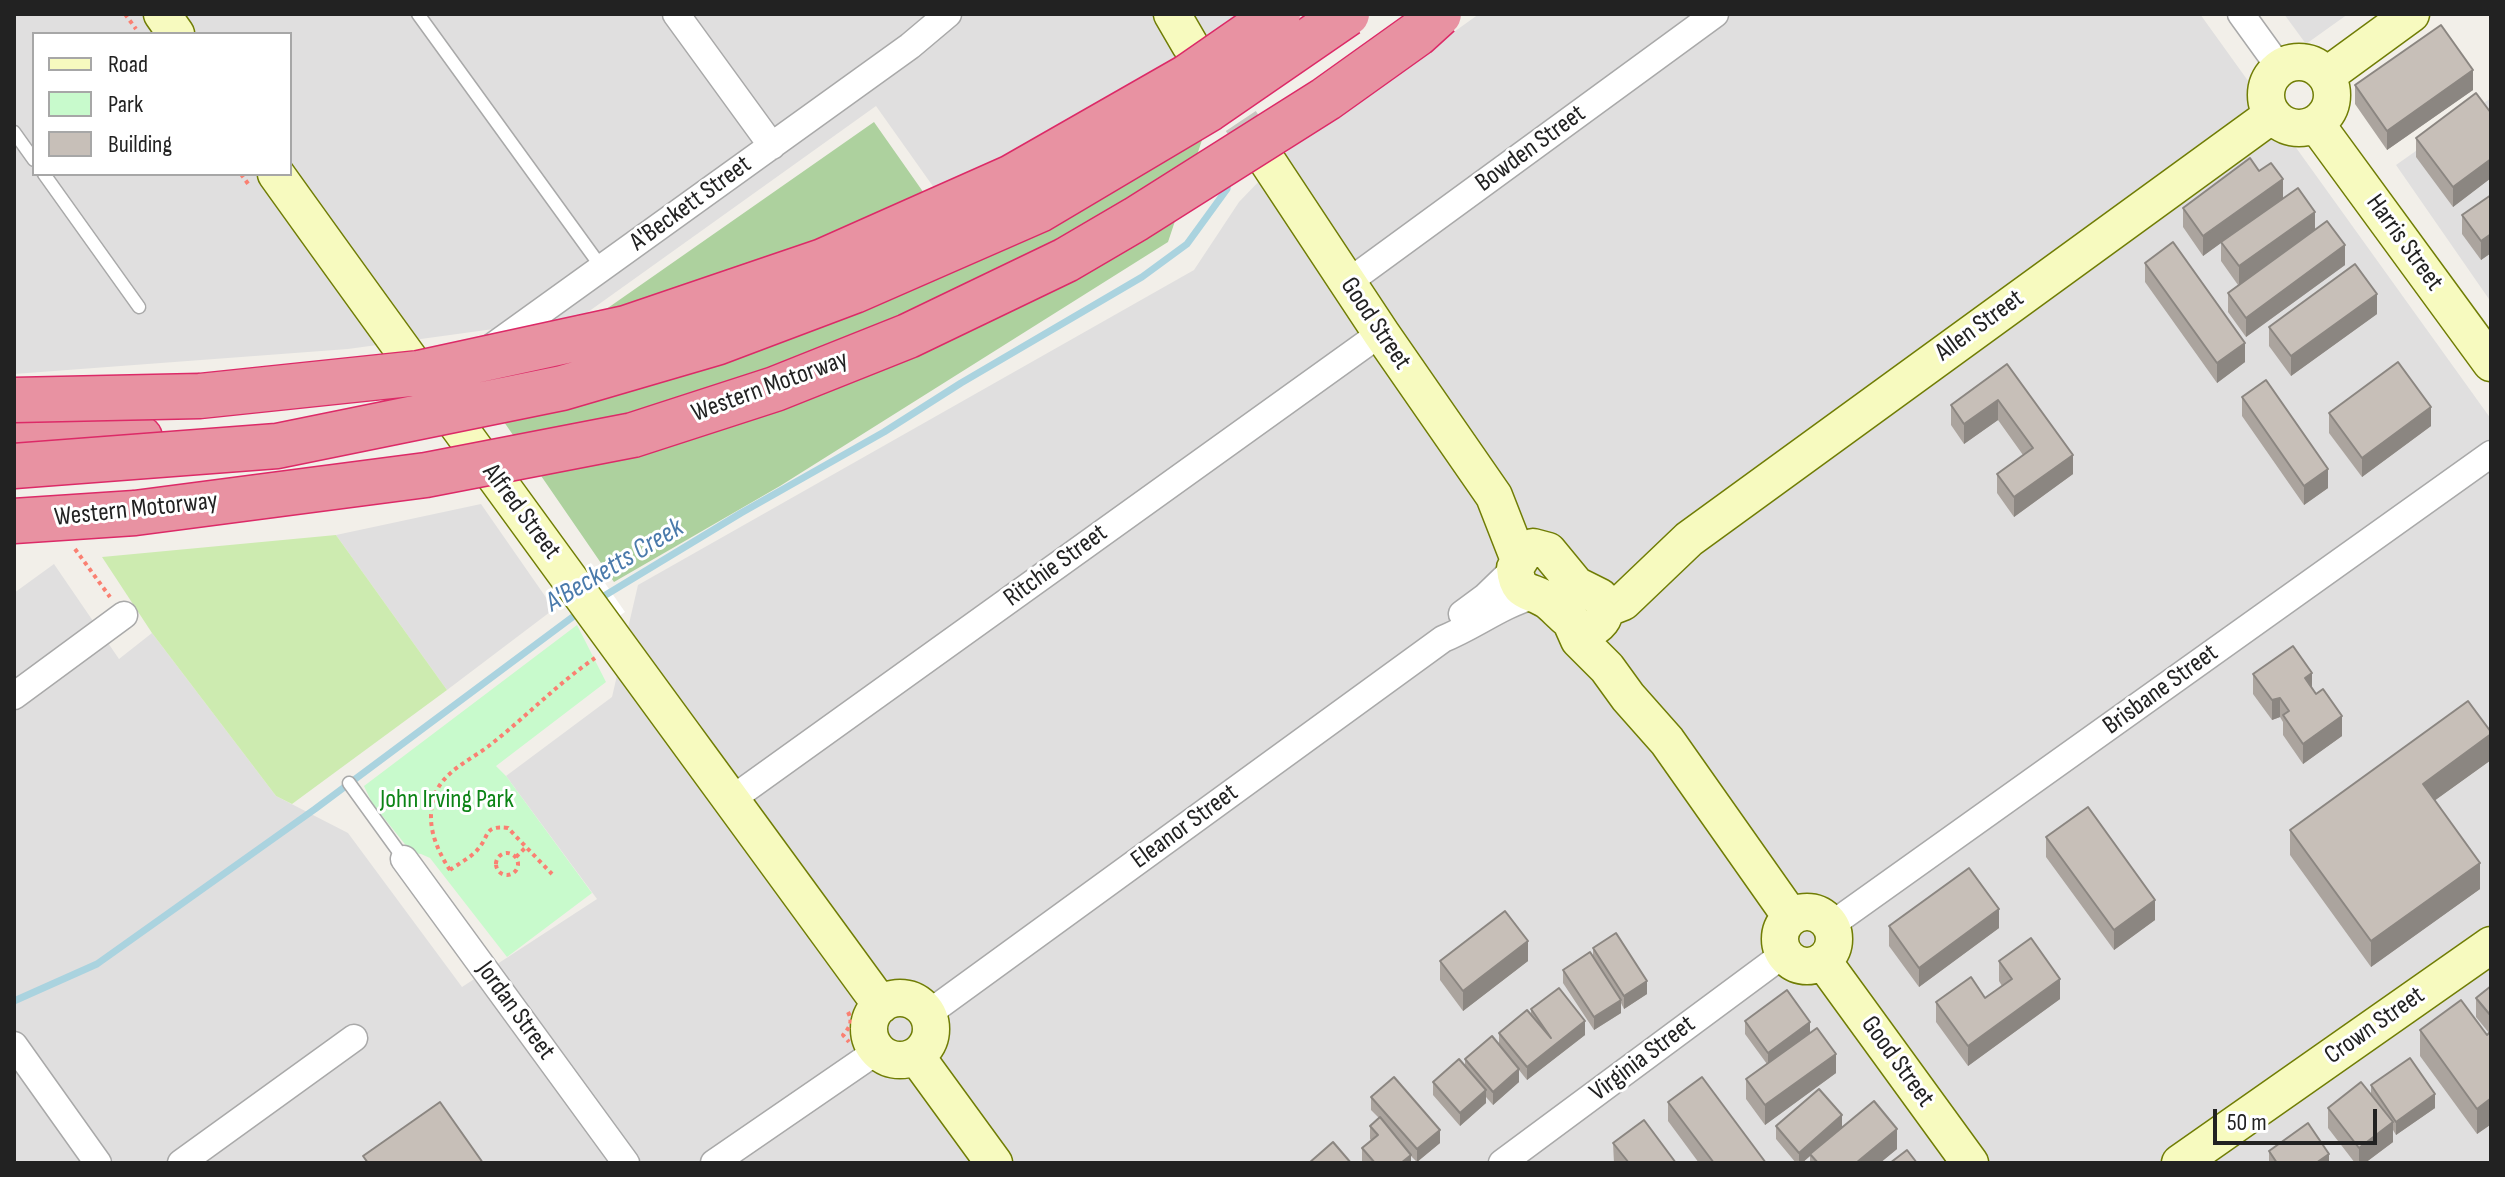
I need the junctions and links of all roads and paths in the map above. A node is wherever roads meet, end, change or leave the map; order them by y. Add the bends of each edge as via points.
1 (125, 14) edge
2 (162, 14) edge
3 (418, 14) edge
4 (676, 14) edge
5 (1172, 14) edge
6 (1278, 14) edge
7 (1347, 14) edge
8 (1439, 14) edge
9 (1715, 14) edge
10 (2241, 14) edge
11 (2411, 14) edge
12 (939, 17) edge
13 (138, 32) edge
14 (175, 32) edge
15 (1190, 45) tunnel mouth
16 (2280, 68) junction
17 (2326, 76) junction
18 (2272, 115) junction
19 (2316, 124) junction
20 (14, 132) edge
21 (772, 146) junction
22 (1260, 150) tunnel mouth
23 (32, 157) edge
24 (45, 176) edge
25 (277, 176) edge
26 (602, 268) junction
27 (1347, 283) junction
28 (139, 307) dead end
29 (1381, 333) junction
30 (2491, 363) edge
31 (14, 400) edge
32 (418, 406) junction
33 (633, 435) junction
34 (14, 439) edge
35 (2491, 454) edge
36 (14, 466) edge
37 (14, 521) edge
38 (14, 550) edge
39 (1529, 569) junction
40 (1591, 610) junction
41 (124, 615) dead end
42 (602, 643) junction
43 (14, 696) edge
44 (349, 783) dead end
45 (732, 799) junction
46 (526, 847) junction
47 (516, 857) junction
48 (404, 859) joint
49 (552, 874) dead end
50 (1791, 917) junction
51 (1831, 925) junction
52 (2491, 945) edge
53 (1784, 954) junction
54 (1823, 961) junction
55 (864, 1008) junction
56 (928, 1016) junction
57 (843, 1035) dead end
58 (354, 1038) dead end
59 (14, 1045) edge
60 (877, 1051) junction
61 (916, 1056) junction
62 (98, 1163) edge
63 (181, 1163) edge
64 (626, 1163) edge
65 (714, 1163) edge
66 (994, 1163) edge
67 (1502, 1163) edge
68 (1970, 1163) edge
69 (2180, 1163) edge

1 - 13 path
2 - 14 street
3 - 26 lane
4 - 21 street
5 - 15 street
6 - 31 highway, bridge via 1187,77 1012,177 823,261 626,328 419,373 200,396
7 - 32 highway, Western Motorway, bridge via 1209,109 1039,210 854,291 716,343 578,384
8 - 33 highway, Western Motorway, bridge via 1326,99 1066,260 908,336 775,389
9 - 27 street, Bowden Street
10 - 16 street
11 - 17 street
12 - 21 street, A'Beckett Street via 910,46
16 - 17 street via 2301,62
16 - 18 street via 2267,85
17 - 19 street via 2332,99
18 - 19 street via 2287,127
18 - 40 street, Allen Street via 1689,539 1629,571
19 - 30 street, Harris Street
20 - 23 lane
21 - 26 street, A'Beckett Street
22 - 27 street, Good Street
24 - 28 lane
25 - 32 street, Alfred Street
26 - 32 street, A'Beckett Street
27 - 29 street, Good Street
29 - 39 street, Good Street via 1494,496 1515,514
29 - 45 street, Ritchie Street
32 - 34 highway, bridge via 235,436
32 - 36 highway, Western Motorway, bridge via 277,446
32 - 42 street, Alfred Street via 564,569
33 - 37 highway, Western Motorway, bridge via 426,475 135,513
33 - 38 highway, bridge via 398,490 164,532
35 - 51 street, Brisbane Street
39 - 40 street, Good Street via 1560,563
39 - 56 street, Eleanor Street via 1511,602 1443,639
40 - 50 street via 1667,741
41 - 43 street
42 - 45 street, Alfred Street
42 - 46 path via 436,792 431,825 437,851 450,870 479,849 485,835 497,827 508,828
44 - 48 lane
45 - 55 street, Alfred Street
46 - 47 path
46 - 49 path
47 - 47 path via 514,873 498,871 499,857
48 - 64 street, Jordan Street
50 - 51 street via 1808,912
50 - 53 street via 1781,930
51 - 54 street via 1834,945
52 - 69 street, Crown Street
53 - 54 street via 1807,967
53 - 67 street, Virginia Street
54 - 68 street, Good Street
55 - 56 street via 907,999
55 - 57 path
55 - 60 street via 874,1012 868,1032
56 - 61 street via 931,1034
58 - 63 street
59 - 62 street
60 - 61 street via 891,1059
60 - 65 street
61 - 66 street

